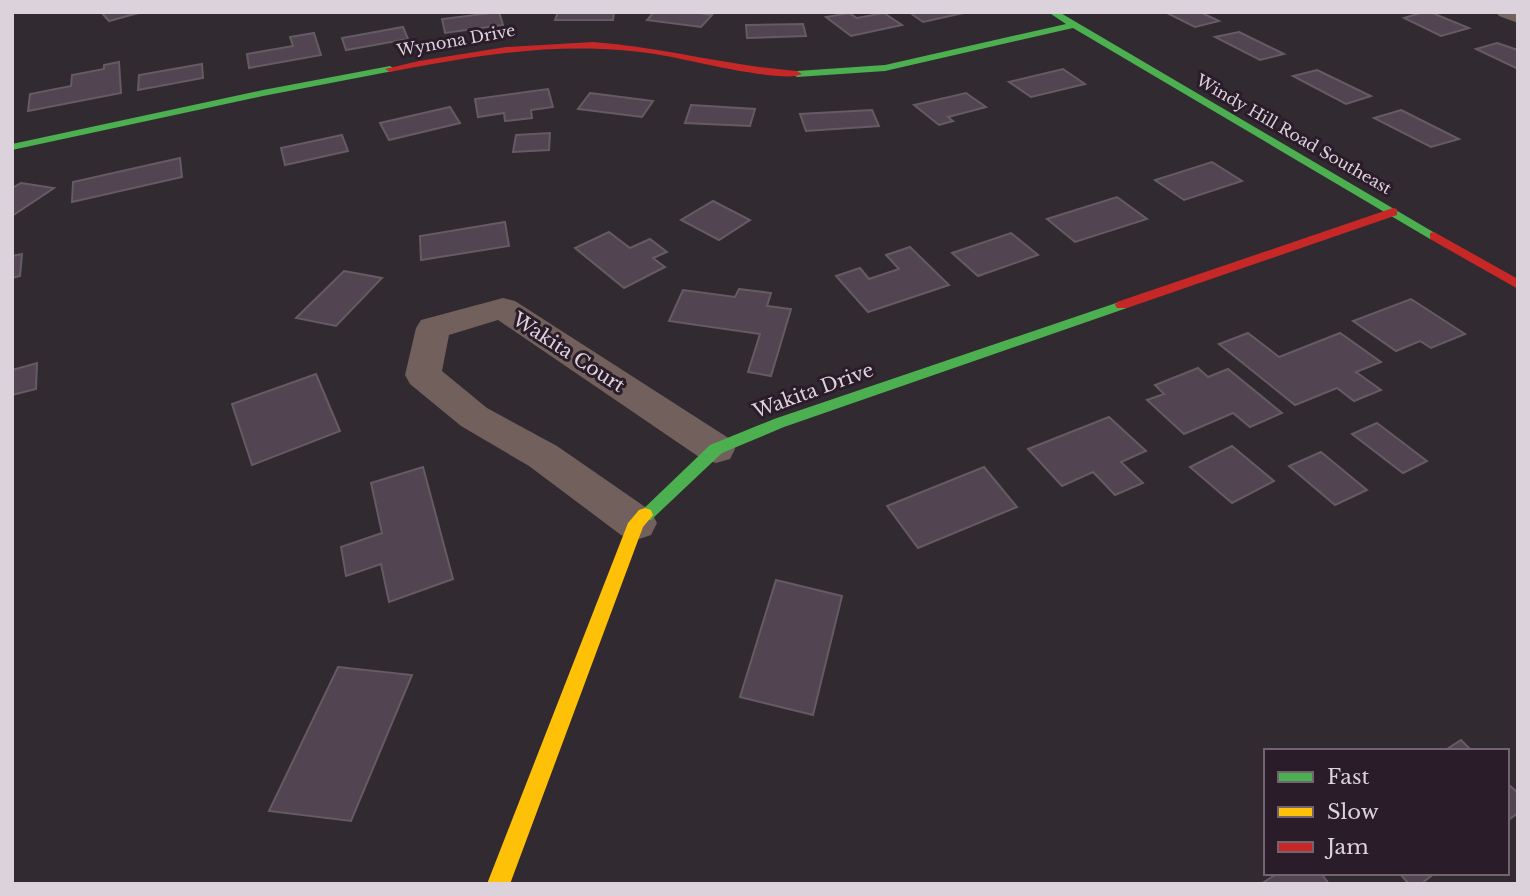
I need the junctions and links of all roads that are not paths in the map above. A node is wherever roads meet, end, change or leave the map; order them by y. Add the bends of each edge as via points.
1 (1052, 12) edge
2 (1506, 12) edge
3 (1518, 17) edge
4 (1073, 25) junction
5 (12, 147) edge
6 (1393, 212) junction
7 (1518, 285) edge
8 (716, 449) junction
9 (636, 523) junction
10 (498, 884) edge

1 - 4 street, Windy Hill Road Southeast
2 - 3 street
4 - 5 street, Wynona Drive via 885,68 796,74 747,71 625,47 561,44 501,48
4 - 6 street, Windy Hill Road Southeast
6 - 7 street, Windy Hill Road Southeast
6 - 8 street, Wakita Drive via 779,423
8 - 9 street, Wakita Drive
8 - 9 street, Wakita Court via 503,308 433,328 423,375 474,417 543,456
9 - 10 street, Wakita Drive

